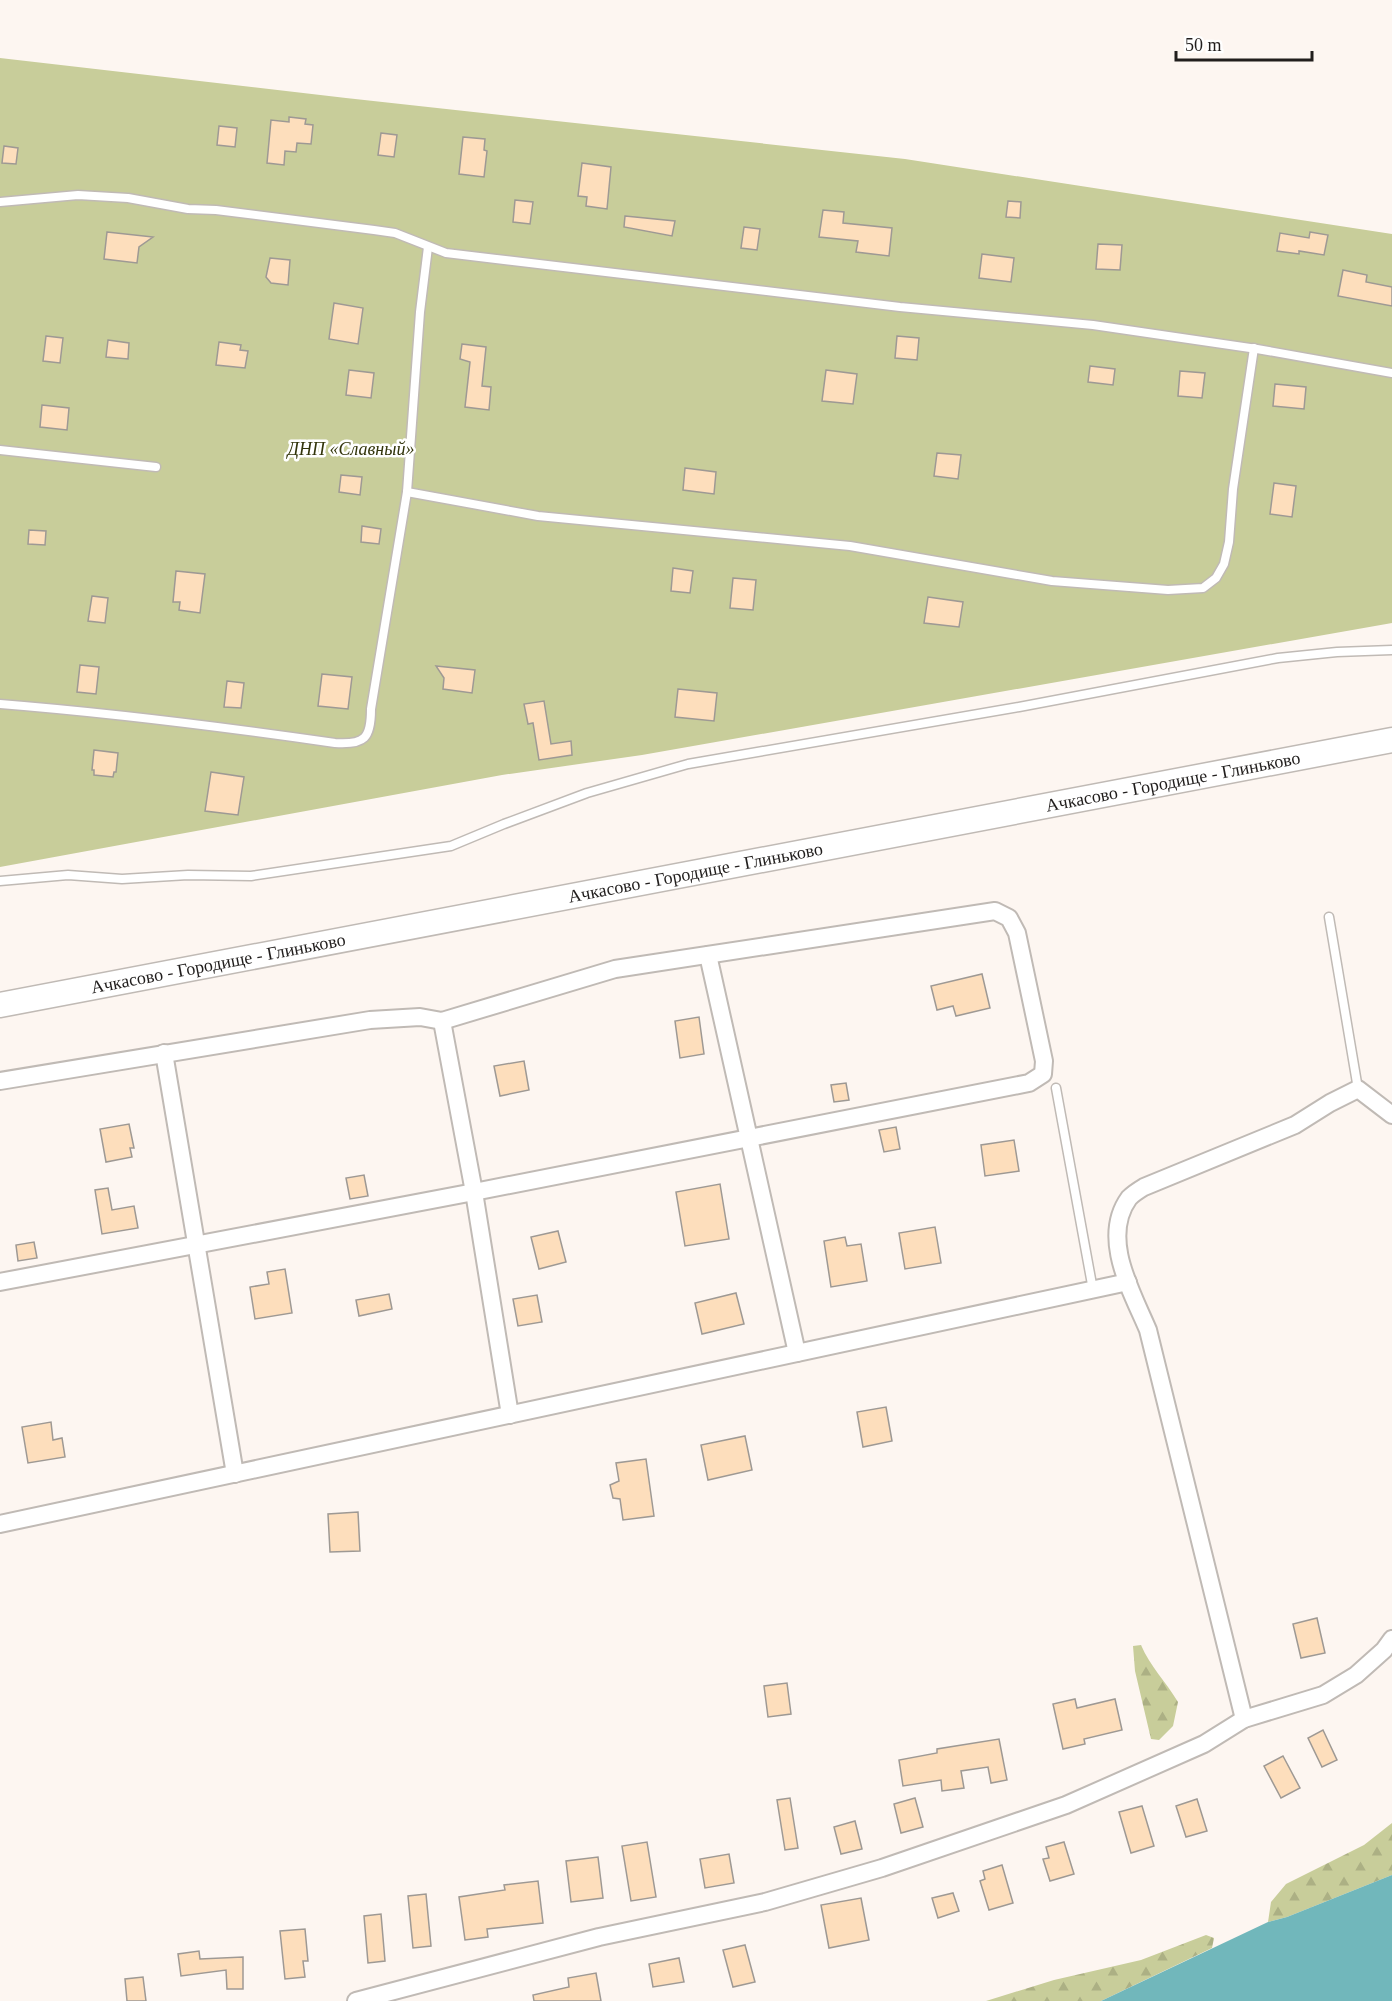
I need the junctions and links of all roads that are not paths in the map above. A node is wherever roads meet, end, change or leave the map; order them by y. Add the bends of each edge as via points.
1 (0, 202) edge
2 (428, 247) junction
3 (1254, 348) junction
4 (1392, 373) edge
5 (0, 450) edge
6 (156, 467) dead end
7 (407, 492) junction
8 (1392, 650) edge
9 (0, 704) edge
10 (1392, 740) edge
11 (0, 881) edge
12 (1329, 917) dead end
13 (708, 955) junction
14 (0, 1005) edge
15 (442, 1021) junction
16 (164, 1053) junction
17 (0, 1081) edge
18 (1056, 1088) dead end
19 (1358, 1089) junction
20 (1392, 1115) edge
21 (750, 1137) junction
22 (474, 1192) junction
23 (197, 1244) junction
24 (0, 1281) edge
25 (1128, 1282) junction
26 (1093, 1290) junction
27 (797, 1353) junction
28 (510, 1415) junction
29 (235, 1474) junction
30 (0, 1524) edge
31 (1392, 1639) edge
32 (1244, 1719) junction
33 (356, 2001) edge

1 - 2 lane via 78,195 128,198 188,209 395,233
2 - 3 lane via 446,253 900,307 1094,325
2 - 7 lane
3 - 4 lane
3 - 7 lane via 1229,542 1224,564 1216,578 1203,588 1168,590 1052,581 850,546 538,516
5 - 6 lane
7 - 9 lane via 371,726 360,741 335,743
8 - 11 lane via 1278,658 688,764 587,793 451,846 251,876 122,879 68,875
10 - 14 street, Ачкасово - Городище - Глиньково
12 - 19 lane
13 - 15 street via 615,969
13 - 21 street
13 - 21 street via 995,911 1009,918 1017,933 1044,1061 1043,1074 1029,1083
15 - 16 street via 420,1017 370,1020
15 - 22 street
16 - 17 street
16 - 23 street
18 - 26 lane
19 - 20 street
19 - 25 street via 1295,1125 1144,1186 1130,1197 1119,1218 1117,1247
21 - 22 street
21 - 27 street
22 - 23 street
22 - 28 street
23 - 24 street
23 - 29 street
25 - 26 street
25 - 32 street via 1148,1330
26 - 27 street
27 - 28 street
28 - 29 street
29 - 30 street
31 - 32 street via 1356,1675 1323,1695
32 - 33 street via 1204,1744 1066,1804 882,1868 765,1902 599,1937

